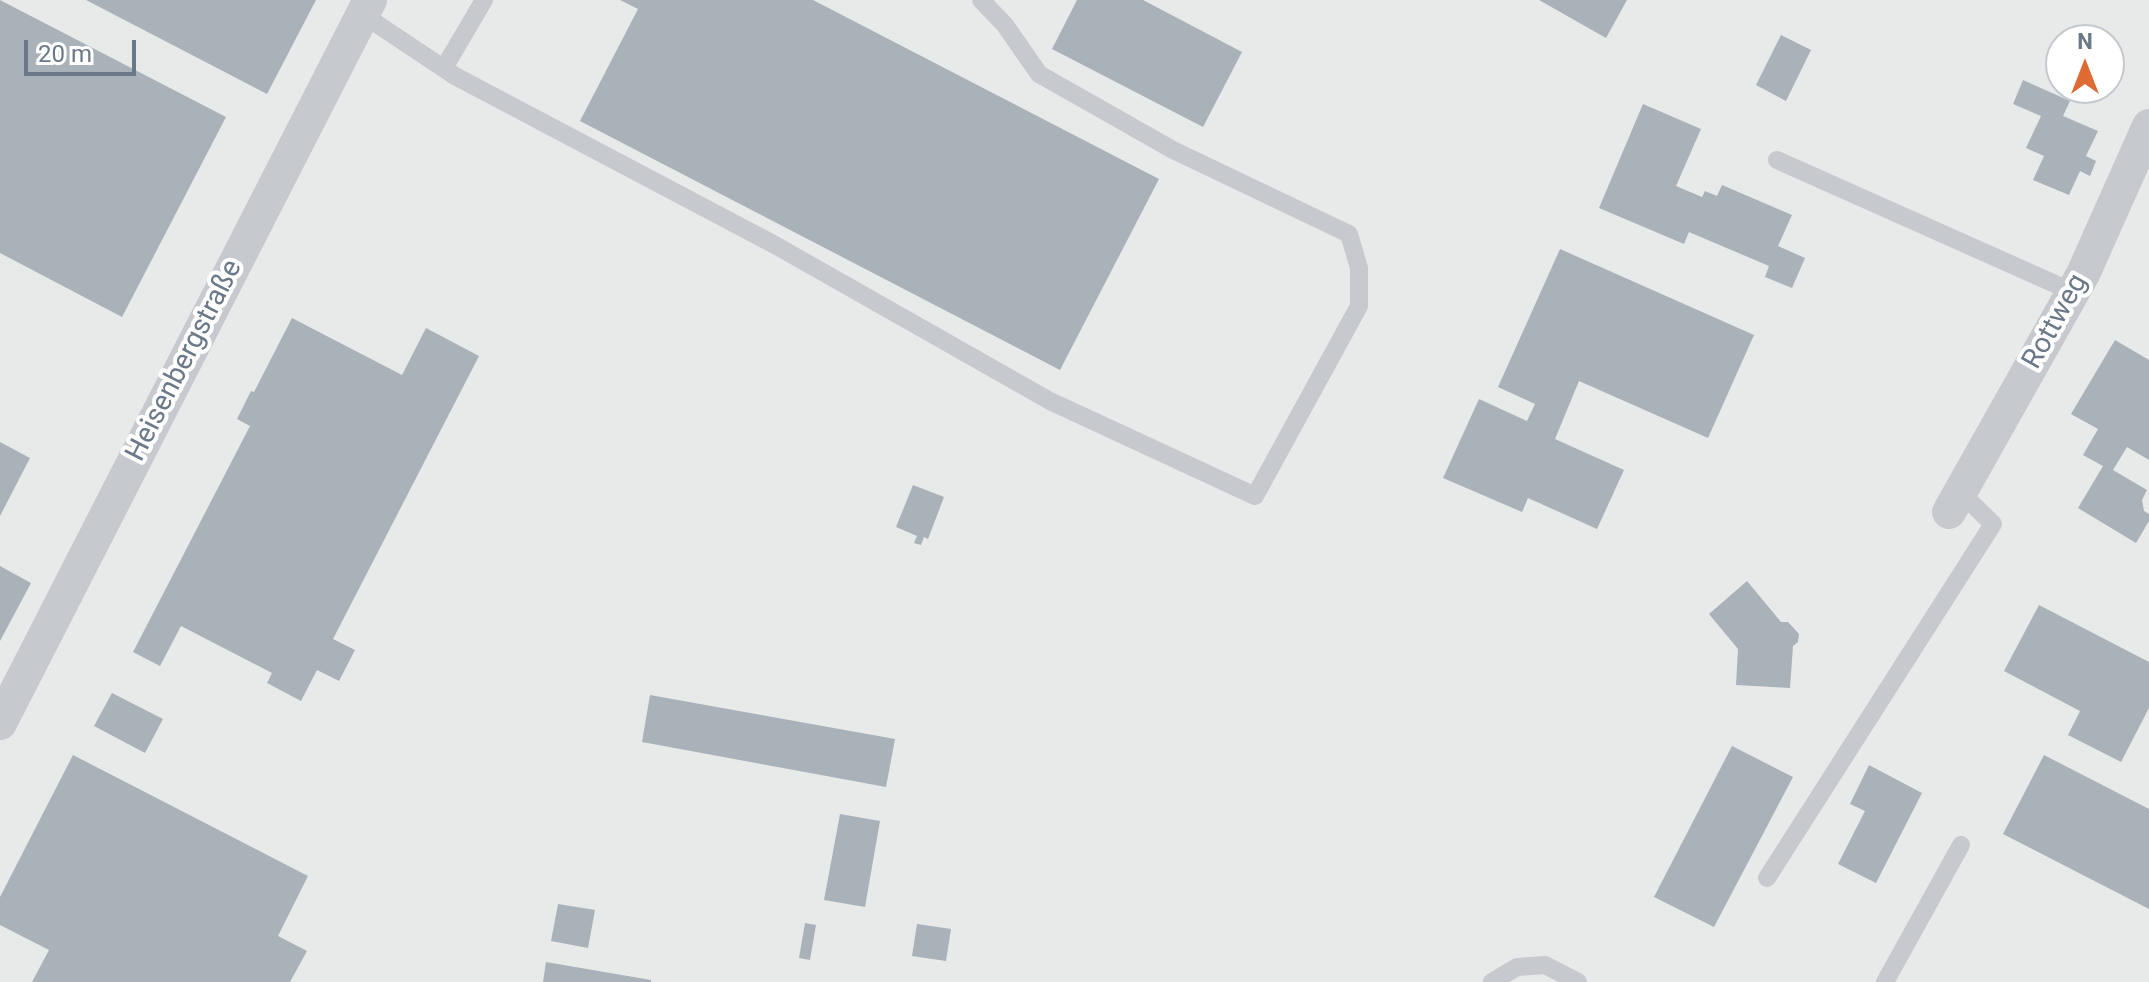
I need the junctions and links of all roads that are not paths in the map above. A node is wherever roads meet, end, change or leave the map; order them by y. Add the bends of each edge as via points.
1 (484, 0) edge
2 (981, 0) edge
3 (366, 7) edge
4 (444, 68) junction
5 (2149, 126) edge
6 (1777, 160) dead end
7 (2073, 292) junction
8 (1954, 502) joint
9 (0, 723) edge
10 (1961, 845) dead end
11 (1767, 878) dead end
12 (1492, 982) edge
13 (1578, 982) edge
14 (1885, 982) edge

1 - 4 lane
2 - 4 lane via 1039,74 1173,150 1349,234 1359,268 1359,306 1255,496 1050,401 775,245
3 - 4 lane
3 - 9 street, Heisenbergstraße
5 - 7 street, Rottweg
6 - 7 lane
7 - 8 street, Rottweg
8 - 11 lane via 1993,524
10 - 14 lane
12 - 13 lane via 1517,967 1545,965

